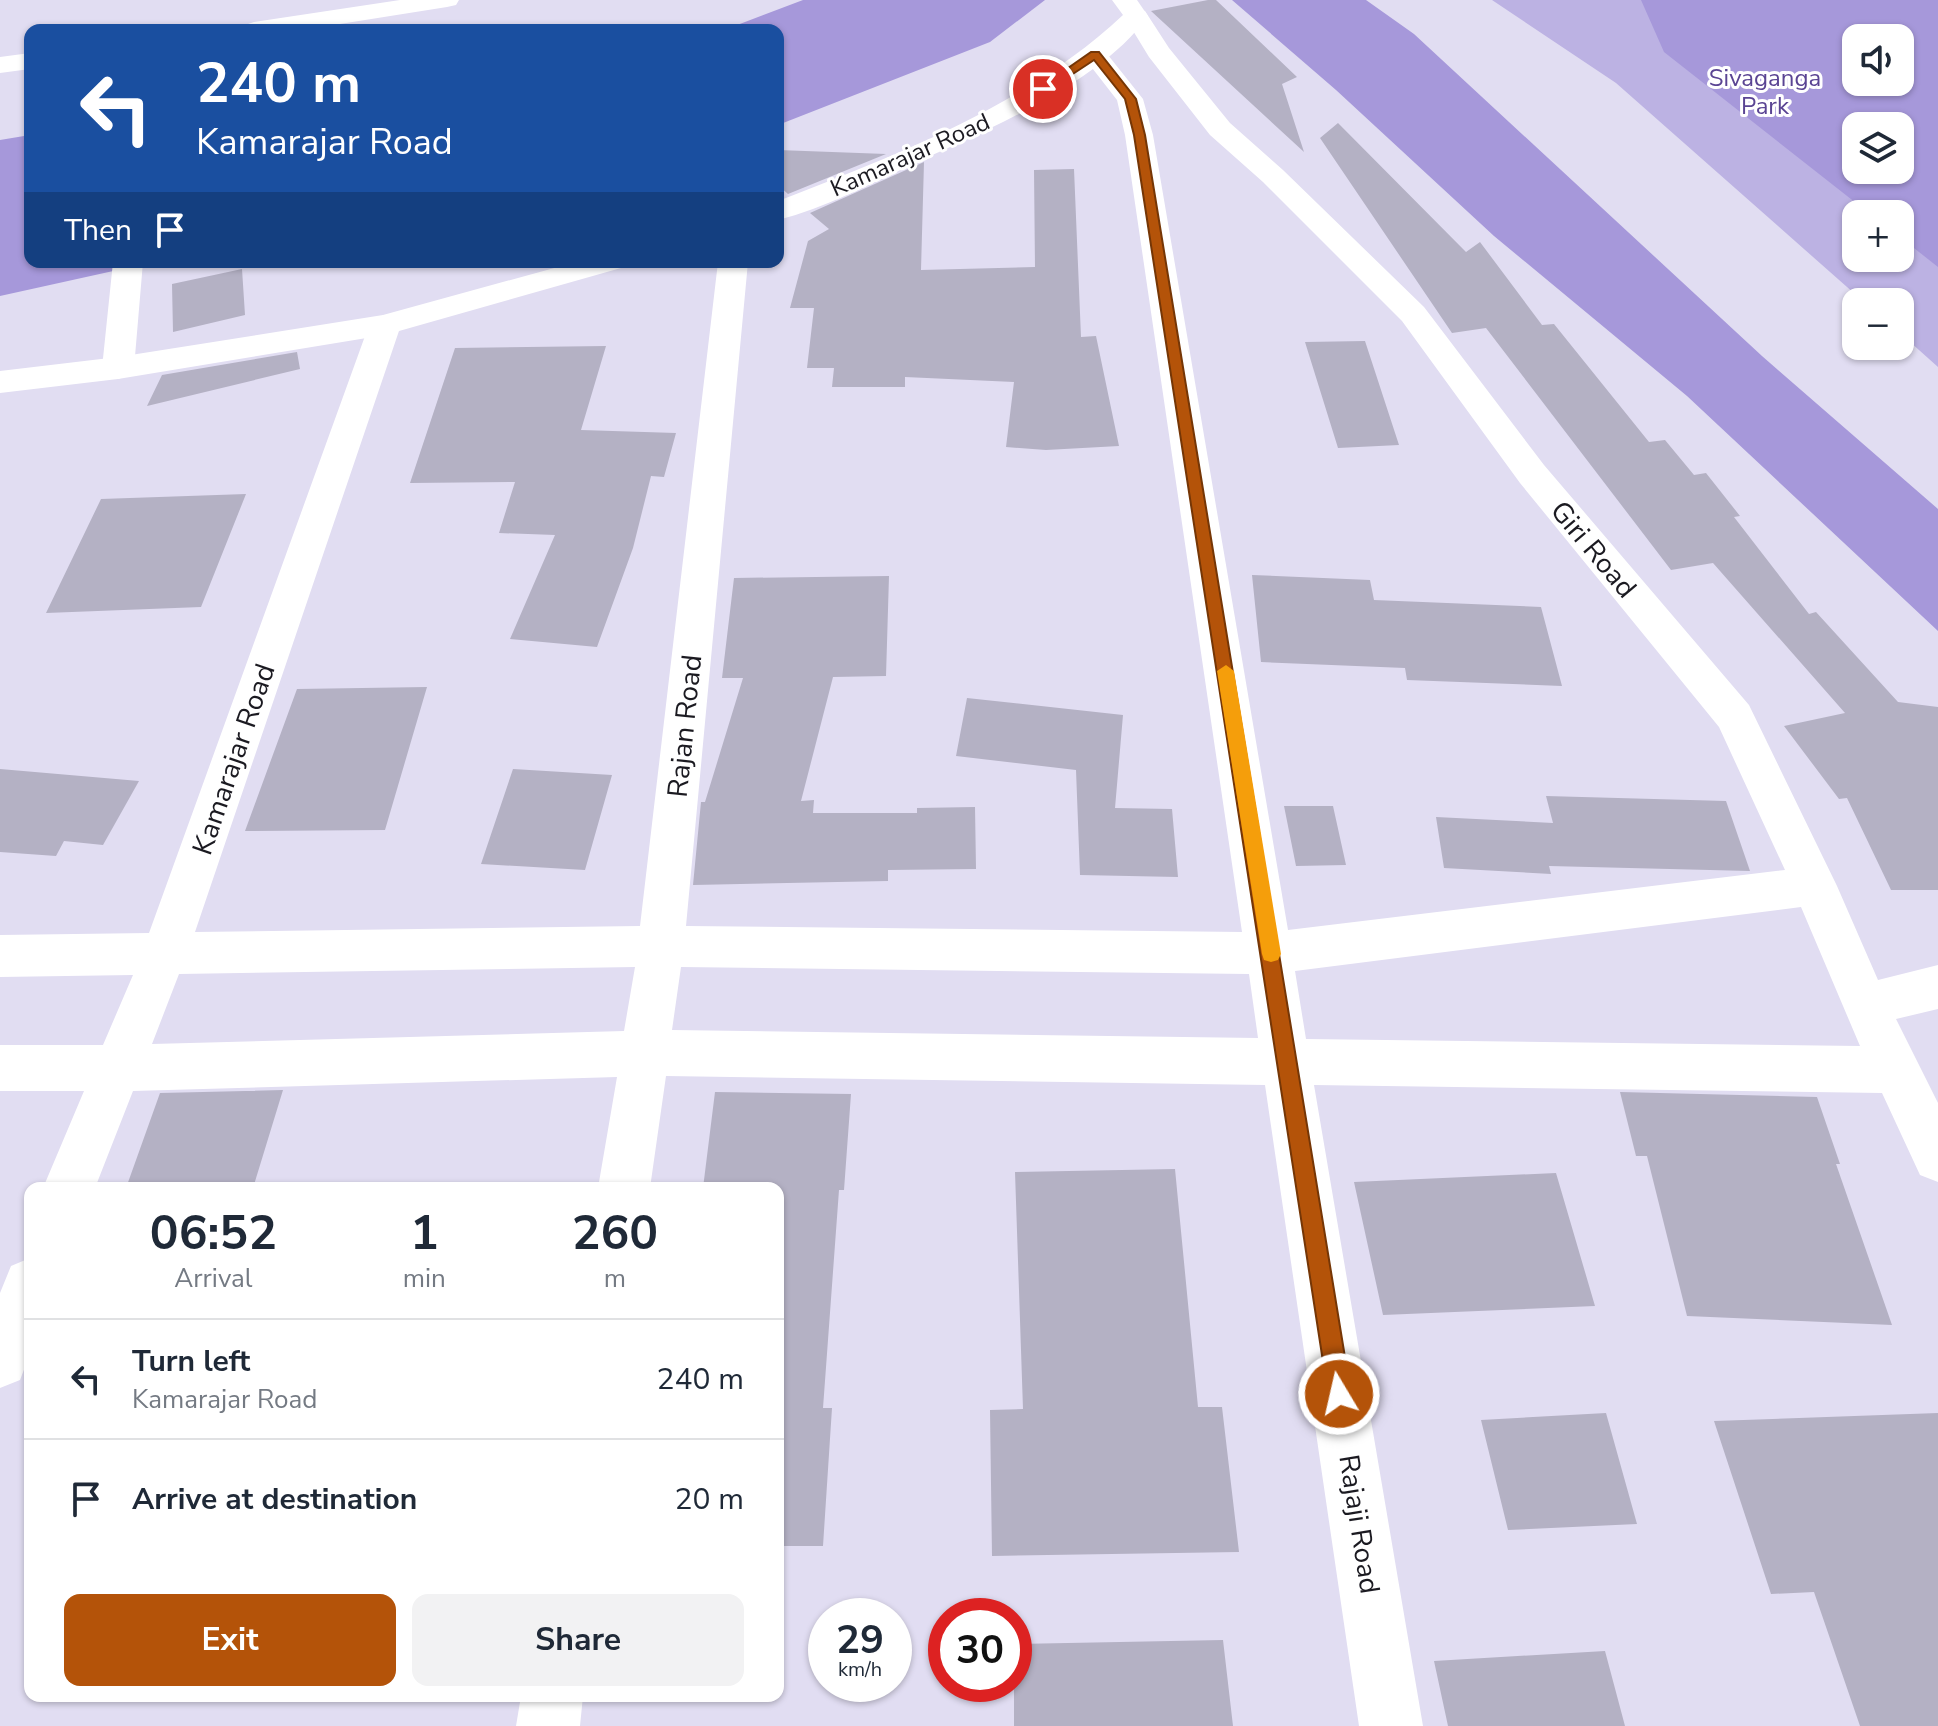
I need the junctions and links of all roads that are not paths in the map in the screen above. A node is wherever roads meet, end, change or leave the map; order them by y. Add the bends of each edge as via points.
1 (447, 0) edge
2 (1130, 8) edge
3 (293, 24) edge
4 (1095, 55) junction
5 (24, 62) edge
6 (0, 65) edge
7 (784, 209) edge
8 (589, 268) edge
9 (732, 268) edge
10 (128, 269) edge
11 (385, 325) junction
12 (118, 368) junction
13 (0, 382) edge
14 (1815, 886) junction
15 (661, 946) junction
16 (1271, 953) junction
17 (164, 955) junction
18 (0, 956) edge
19 (1938, 987) edge
20 (1865, 1005) junction
21 (644, 1053) junction
22 (1288, 1061) junction
23 (0, 1068) edge
24 (116, 1068) junction
25 (1896, 1070) junction
26 (1938, 1157) edge
27 (71, 1182) edge
28 (625, 1182) edge
29 (24, 1300) edge
30 (0, 1360) edge
31 (551, 1702) edge
32 (548, 1726) edge
33 (1391, 1726) edge

1 - 3 street
2 - 4 street, Kamarajar Road
2 - 14 street, Giri Road via 1220,129 1413,314 1532,474 1735,717
4 - 7 street, Kamarajar Road via 1017,106
4 - 16 street, Rajaji Road via 1130,99 1139,135
5 - 6 street
8 - 11 street
9 - 15 street, Rajan Road
10 - 12 street
11 - 12 street
11 - 17 street, Kamarajar Road
12 - 13 street
14 - 16 street
14 - 20 street, Giri Road
15 - 16 street
15 - 17 street
15 - 21 street, Rajan Road
16 - 22 street, Rajaji Road
17 - 18 street
17 - 24 street, Kamarajar Road
19 - 20 street
20 - 25 street, Giri Road
21 - 22 street
21 - 24 street
21 - 28 street, Rajan Road
22 - 25 street
22 - 33 street, Rajaji Road
23 - 24 street
24 - 27 street, Kamarajar Road
25 - 26 street, Giri Road
29 - 30 street
31 - 32 street

